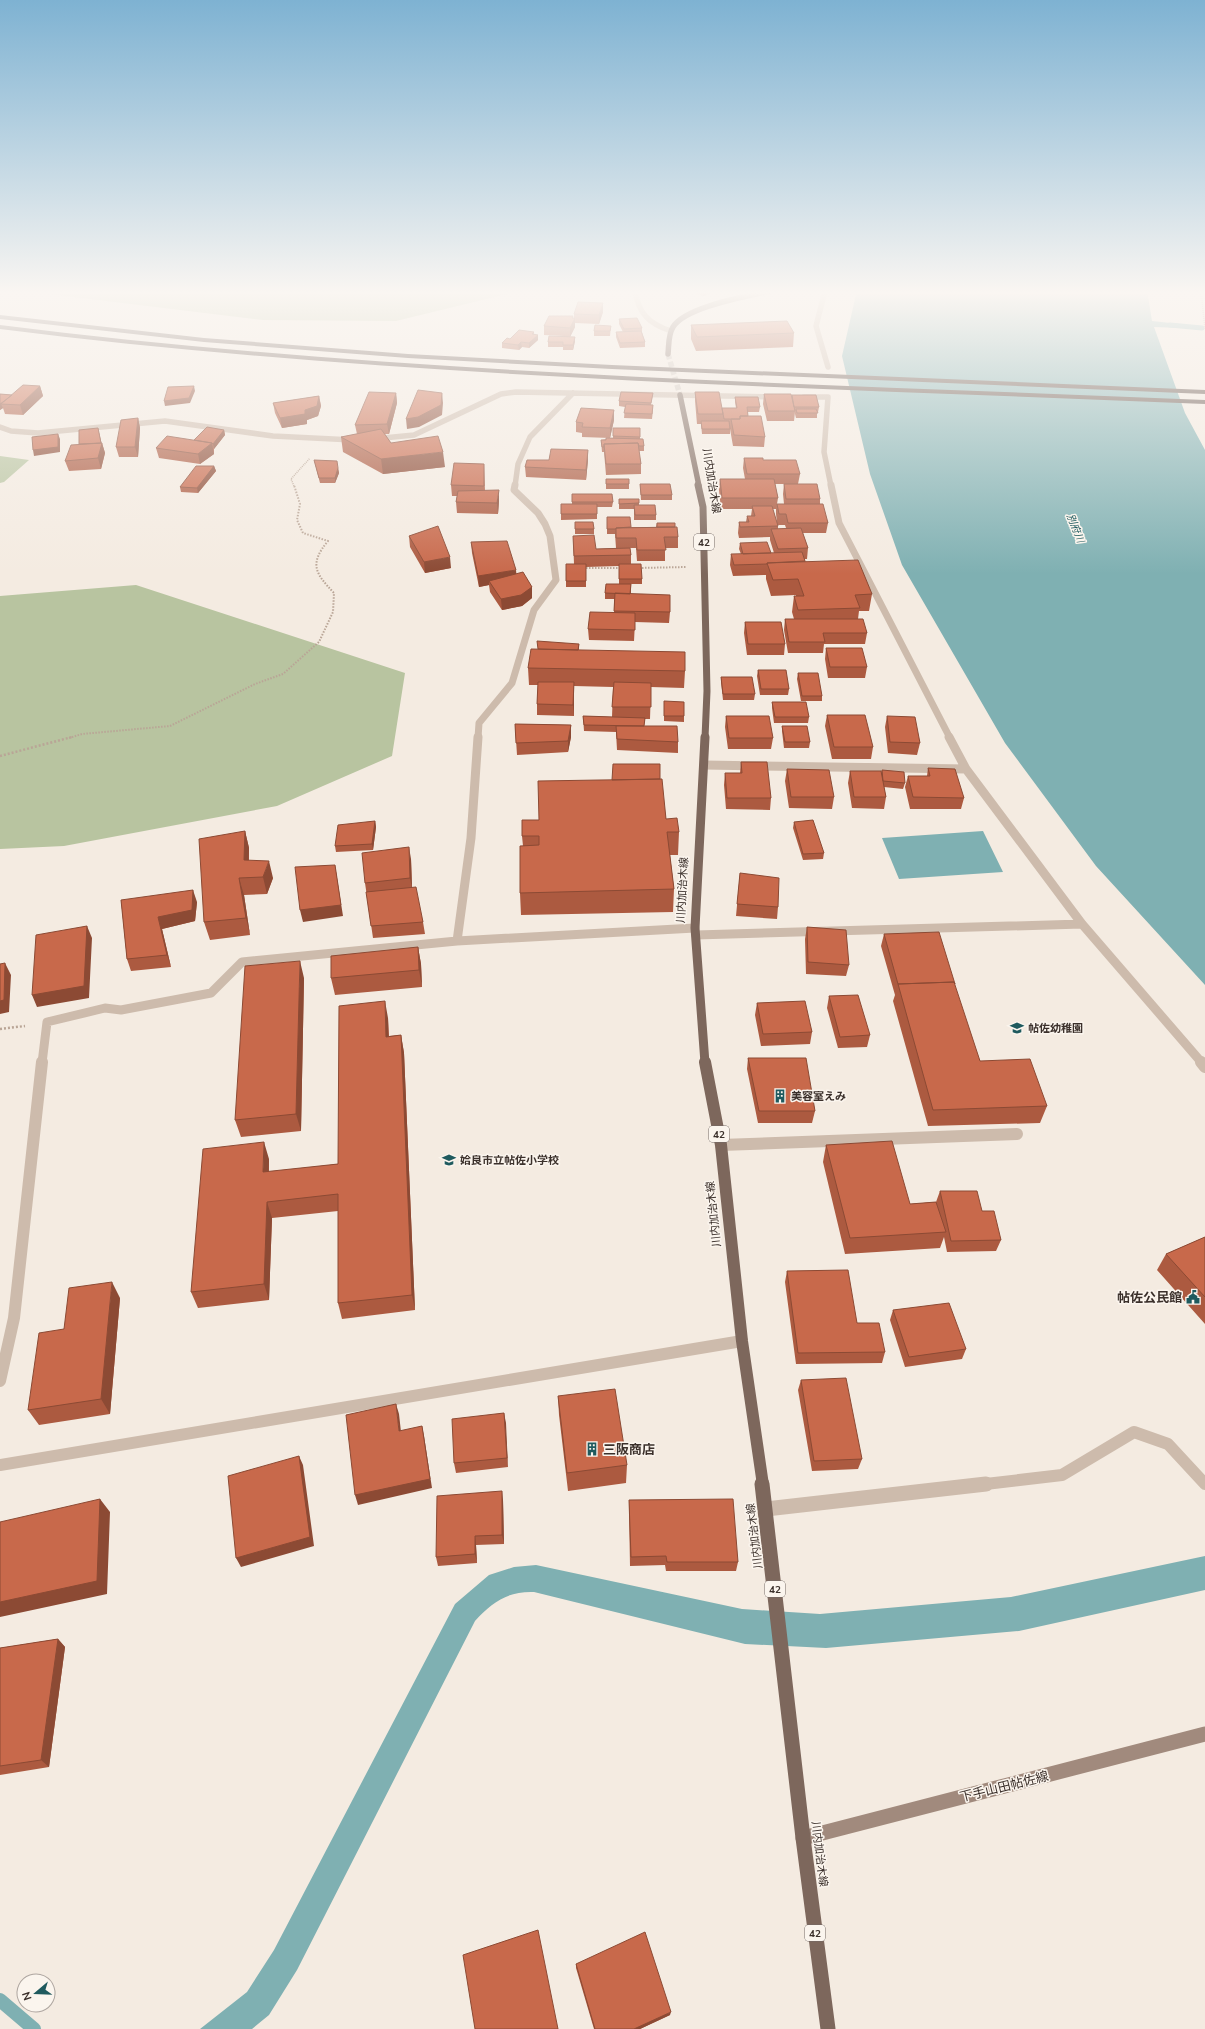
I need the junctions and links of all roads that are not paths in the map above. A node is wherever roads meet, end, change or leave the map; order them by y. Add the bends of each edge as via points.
1 (802, 385) edge
2 (1033, 385) edge
3 (1205, 392) edge
4 (574, 393) junction
5 (680, 395) junction
6 (1205, 402) edge
7 (0, 427) edge
8 (704, 765) junction
9 (966, 769) junction
10 (1082, 924) junction
11 (696, 932) junction
12 (457, 941) junction
13 (1205, 1067) edge
14 (1017, 1134) dead end
15 (721, 1145) junction
16 (742, 1341) junction
17 (0, 1380) edge
18 (0, 1465) edge
19 (1205, 1484) edge
20 (766, 1508) junction
21 (1205, 1734) edge
22 (803, 1838) junction
23 (828, 2029) edge

1 - 6 highway
2 - 3 highway
4 - 5 street
4 - 7 street via 501,394 414,434 361,440 328,440 248,433 186,422 165,421 38,433 11,431
4 - 12 street via 530,437 518,464 514,490 539,513 548,530 552,569 556,580 534,610 512,683 479,723 471,838
5 - 8 main road, 川内加治木線 / 42 via 703,507 707,691
5 - 9 street via 828,397 824,452 839,523
8 - 9 street
8 - 11 main road, 川内加治木線 / 42
9 - 10 street
10 - 11 street
10 - 13 street
11 - 12 street
11 - 15 main road, 川内加治木線 / 42 via 704,1056
12 - 17 street via 242,962 211,993 121,1010 105,1008 47,1022 14,1318
14 - 15 street
15 - 16 main road, 川内加治木線 / 42
16 - 18 street
16 - 20 main road, 川内加治木線 / 42
19 - 20 street via 1168,1444 1134,1432 1062,1476
20 - 22 main road, 川内加治木線 / 42
21 - 22 main road, 下手山田帖佐線
22 - 23 main road, 川内加治木線 / 42

